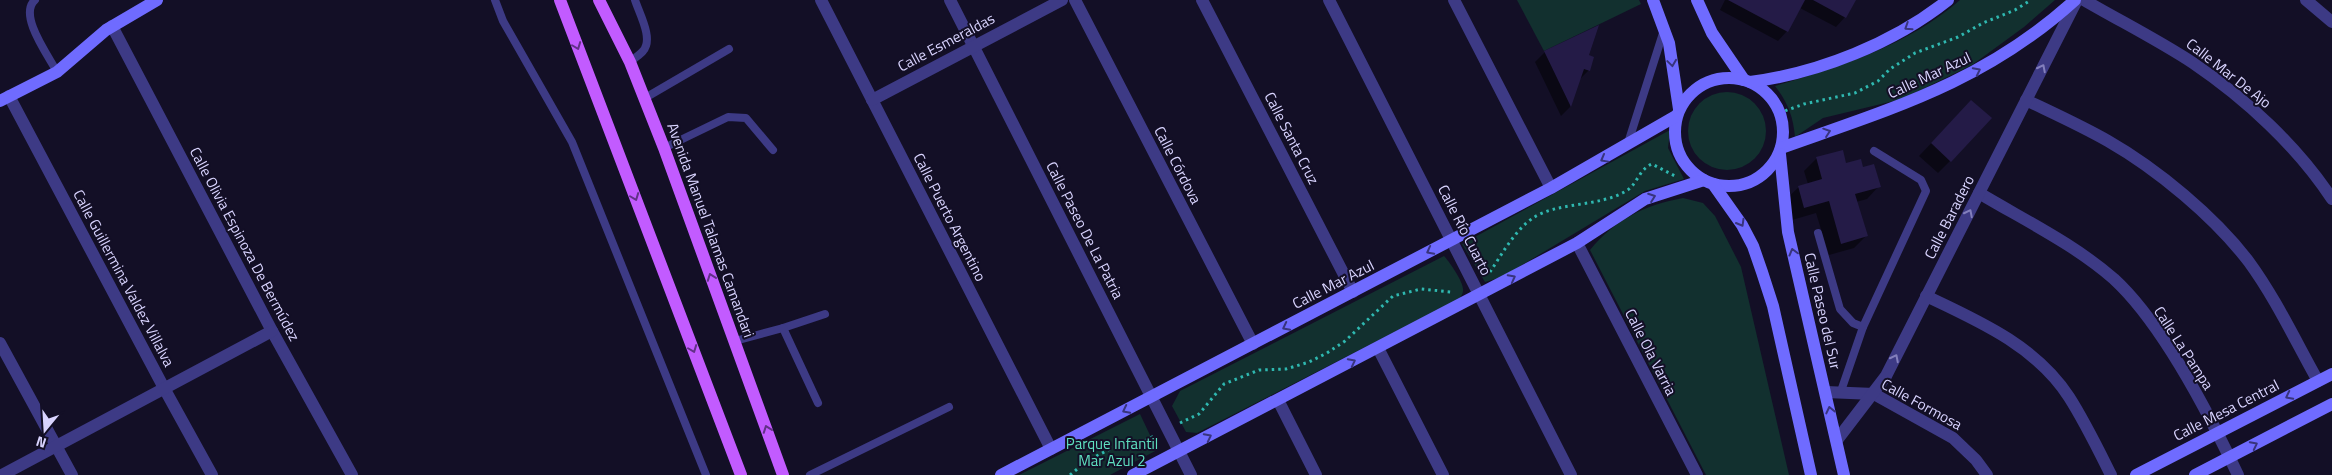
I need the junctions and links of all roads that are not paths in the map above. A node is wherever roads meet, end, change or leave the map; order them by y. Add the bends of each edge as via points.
1 (35, 0) edge
2 (157, 0) edge
3 (495, 0) edge
4 (560, 0) edge
5 (599, 0) edge
6 (635, 0) edge
7 (821, 0) edge
8 (950, 0) edge
9 (1062, 0) edge
10 (1075, 0) edge
11 (1202, 0) edge
12 (1329, 0) edge
13 (1454, 0) edge
14 (1653, 0) edge
15 (1697, 0) edge
16 (1948, 0) edge
17 (2076, 0) edge
18 (2084, 0) edge
19 (2306, 0) edge
20 (2332, 22) edge
21 (112, 26) junction
22 (1664, 28) junction
23 (973, 45) junction
24 (730, 49) dead end
25 (630, 62) junction
26 (57, 72) junction
27 (1747, 81) junction
28 (5, 98) edge
29 (645, 98) junction
30 (872, 100) junction
31 (2026, 100) junction
32 (1678, 112) junction
33 (1628, 146) junction
34 (664, 148) junction
35 (773, 150) dead end
36 (1780, 150) junction
37 (1874, 151) dead end
38 (1708, 182) junction
39 (1552, 188) junction
40 (1979, 193) junction
41 (2332, 199) edge
42 (1818, 233) dead end
43 (1452, 240) junction
44 (1577, 243) junction
45 (1353, 292) junction
46 (1480, 295) junction
47 (1926, 296) junction
48 (826, 314) dead end
49 (1863, 327) junction
50 (783, 328) junction
51 (272, 331) junction
52 (735, 341) junction
53 (0, 342) edge
54 (1253, 344) junction
55 (1378, 348) junction
56 (2332, 374) edge
57 (2318, 381) junction
58 (164, 388) junction
59 (1841, 391) junction
60 (1826, 392) junction
61 (1874, 394) junction
62 (1152, 397) junction
63 (1278, 400) junction
64 (818, 403) dead end
65 (2332, 405) edge
66 (949, 407) dead end
67 (2217, 433) junction
68 (1837, 440) junction
69 (56, 445) junction
70 (1051, 449) junction
71 (1179, 451) junction
72 (2229, 457) junction
73 (2, 475) edge
74 (72, 475) edge
75 (212, 475) edge
76 (352, 475) edge
77 (706, 475) edge
78 (741, 475) edge
79 (784, 475) edge
80 (810, 475) edge
81 (1001, 475) edge
82 (1133, 475) edge
83 (1192, 475) edge
84 (1316, 475) edge
85 (1444, 475) edge
86 (1571, 475) edge
87 (1697, 475) edge
88 (1811, 475) edge
89 (1844, 475) edge
90 (1987, 475) edge
91 (2111, 475) edge
92 (2136, 475) edge
93 (2195, 475) edge
94 (2238, 475) edge

1 - 26 lane via 28,12 30,21
2 - 21 street
3 - 77 lane via 503,21 572,142
4 -> 78 main road
5 - 25 main road, Avenida Manuel Talamas Camandari
6 - 25 lane via 647,43 644,51
7 - 30 street, Calle Puerto Argentino
8 - 23 street, Calle Paseo De La Patria
9 - 23 street, Calle Esmeraldas
10 - 54 street, Calle Córdova
11 - 45 street, Calle Santa Cruz
12 - 43 street, Calle Río Cuarto
13 - 39 street
14 - 22 street
15 - 27 street via 1712,32
16 -> 27 street via 1899,33 1865,50 1780,78
31 -> 17 street, Calle Baradero
36 -> 17 street, Calle Mar Azul via 1956,82 2016,48
18 - 41 street, Calle Mar De Ajo via 2167,46 2222,85 2291,148
19 - 20 street
21 - 26 street
21 - 51 street, Calle Olivia Espinoza De Bermúdez
22 -> 32 street
22 - 33 lane
23 - 30 street, Calle Esmeraldas
23 - 62 street, Calle Paseo De La Patria
24 - 29 lane
25 - 29 main road, Avenida Manuel Talamas Camandari
26 - 28 street
27 - 32 street via 1729,77 1699,86
27 - 36 street via 1763,90 1780,112 1783,127
28 - 58 street, Calle Guillermina Valdez Villalva
29 - 34 main road, Avenida Manuel Talamas Camandari
30 - 70 street, Calle Puerto Argentino
31 - 40 street, Calle Baradero
31 - 57 street via 2108,140 2172,185 2212,223 2249,262
32 - 33 street, Calle Mar Azul
32 - 38 street via 1674,133 1677,150 1685,165
33 -> 39 street, Calle Mar Azul
34 - 35 lane via 728,117 746,118
52 -> 34 main road, Avenida Manuel Talamas Camandari
36 - 38 street via 1770,169 1746,183 1730,186
60 -> 36 street, Calle Paseo del Sur via 1788,232
37 - 49 lane via 1921,180 1926,191
44 -> 38 street via 1644,199
38 -> 88 street via 1742,225 1753,246 1773,306
39 - 43 street, Calle Mar Azul
47 -> 40 street, Calle Baradero
40 - 67 street, Calle La Pampa via 2086,258 2115,281 2151,322 2172,353
42 - 49 lane via 1840,308 1853,324
43 -> 45 street, Calle Mar Azul
43 - 46 street, Calle Río Cuarto
46 -> 44 street
44 - 87 street, Calle Ola Varria
45 -> 54 street, Calle Mar Azul
46 - 55 street
46 - 86 street, Calle Río Cuarto
61 -> 47 street, Calle Baradero
47 - 91 street via 2002,334 2035,360 2068,396
48 - 50 lane
49 - 59 lane
50 - 52 lane
50 - 64 lane
51 - 58 street
51 - 76 street, Calle Olivia Espinoza De Bermúdez
79 -> 52 main road, Avenida Manuel Talamas Camandari
53 - 69 street
54 - 62 street, Calle Mar Azul
63 -> 55 street
55 - 85 street
56 - 57 street, Calle Mesa Central
57 -> 67 street, Calle Mesa Central
58 - 69 street
58 - 75 street, Calle Guillermina Valdez Villalva
59 - 60 street, Calle Formosa
59 - 61 street, Calle Formosa
68 -> 60 street, Calle Paseo del Sur
61 - 68 street, Calle Baradero
61 - 90 street, Calle Formosa via 1953,438
62 -> 70 street, Calle Mar Azul
62 - 71 street, Calle Paseo De La Patria
71 -> 63 street
63 - 84 street
72 -> 65 street
66 - 80 lane
67 - 72 street, Calle La Pampa
67 - 92 street, Calle Mesa Central
68 - 89 street, Calle Paseo del Sur
69 - 73 street
69 - 74 street
70 - 81 street, Calle Mar Azul
71 - 82 street
71 - 83 street, Calle Paseo De La Patria
72 - 93 street
72 - 94 street, Calle La Pampa

